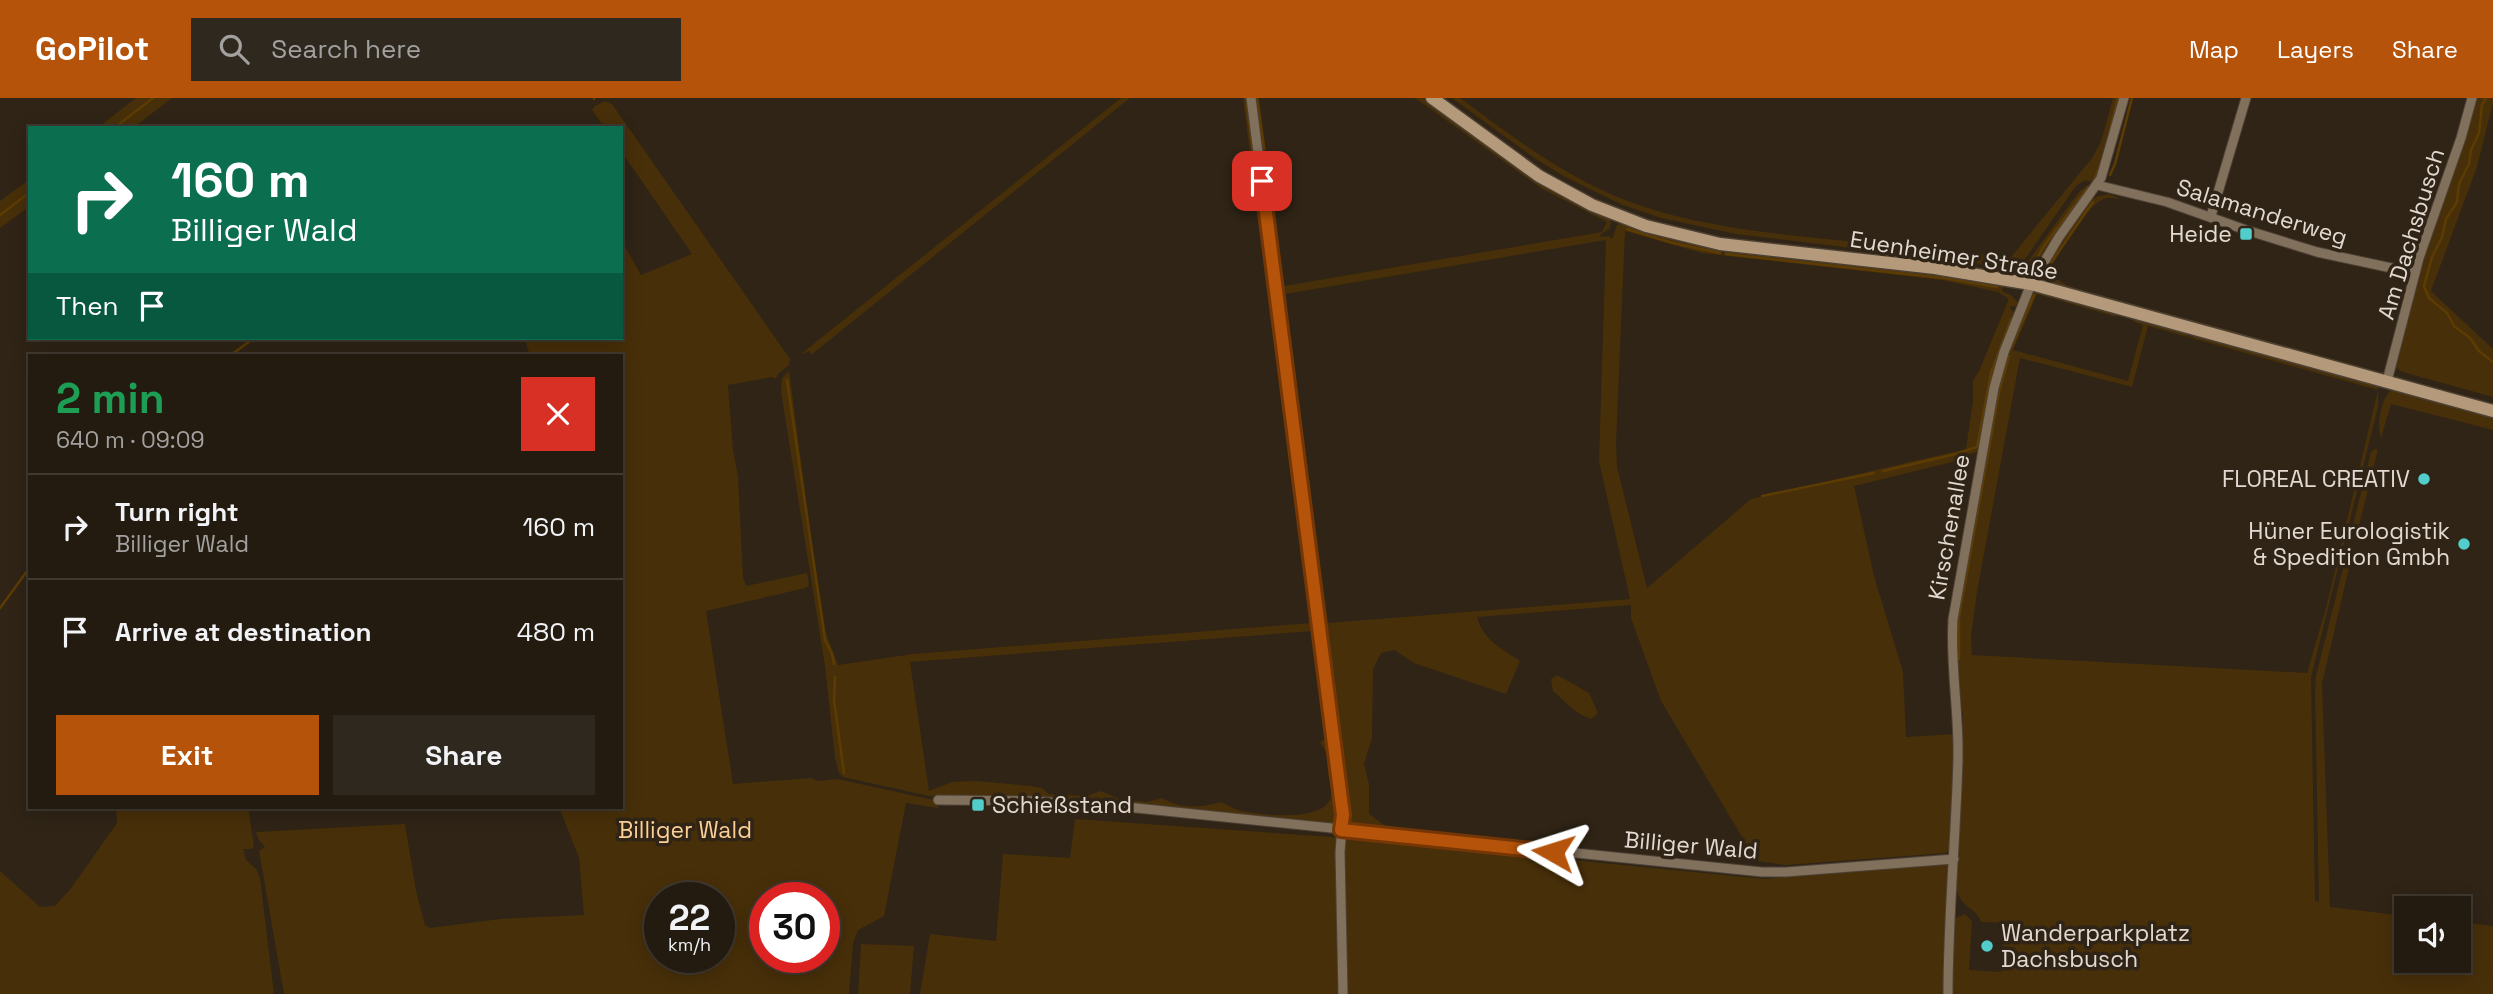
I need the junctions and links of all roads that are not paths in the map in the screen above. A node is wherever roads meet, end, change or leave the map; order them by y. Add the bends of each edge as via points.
1 (1251, 98) edge
2 (1432, 98) edge
3 (2124, 98) edge
4 (2246, 98) edge
5 (2472, 98) edge
6 (2097, 185) junction
7 (2211, 216) junction
8 (2415, 273) junction
9 (2031, 284) junction
10 (2387, 382) junction
11 (2493, 411) edge
12 (938, 800) dead end
13 (1341, 830) junction
14 (1955, 859) junction
15 (1343, 994) edge
16 (1948, 994) edge

1 - 13 street via 1343,815
2 - 9 main road, Euenheimer Straße via 1539,176 1586,202 1646,226 1720,244 1935,268
3 - 6 street, Kirschenallee
4 - 7 street
5 - 8 street, Am Dachsbusch
6 - 7 street, Salamanderweg
6 - 9 street, Kirschenallee
7 - 8 street, Salamanderweg via 2317,251
8 - 10 street, Am Dachsbusch
9 - 10 main road, Euenheimer Straße
9 - 14 street, Kirschenallee via 1996,376 1953,619 1958,727
10 - 11 main road, Euenheimer Straße
12 - 13 street, Billiger Wald via 1123,807
13 - 14 street, Billiger Wald via 1762,872
13 - 15 street
14 - 16 street, Kirschenallee

